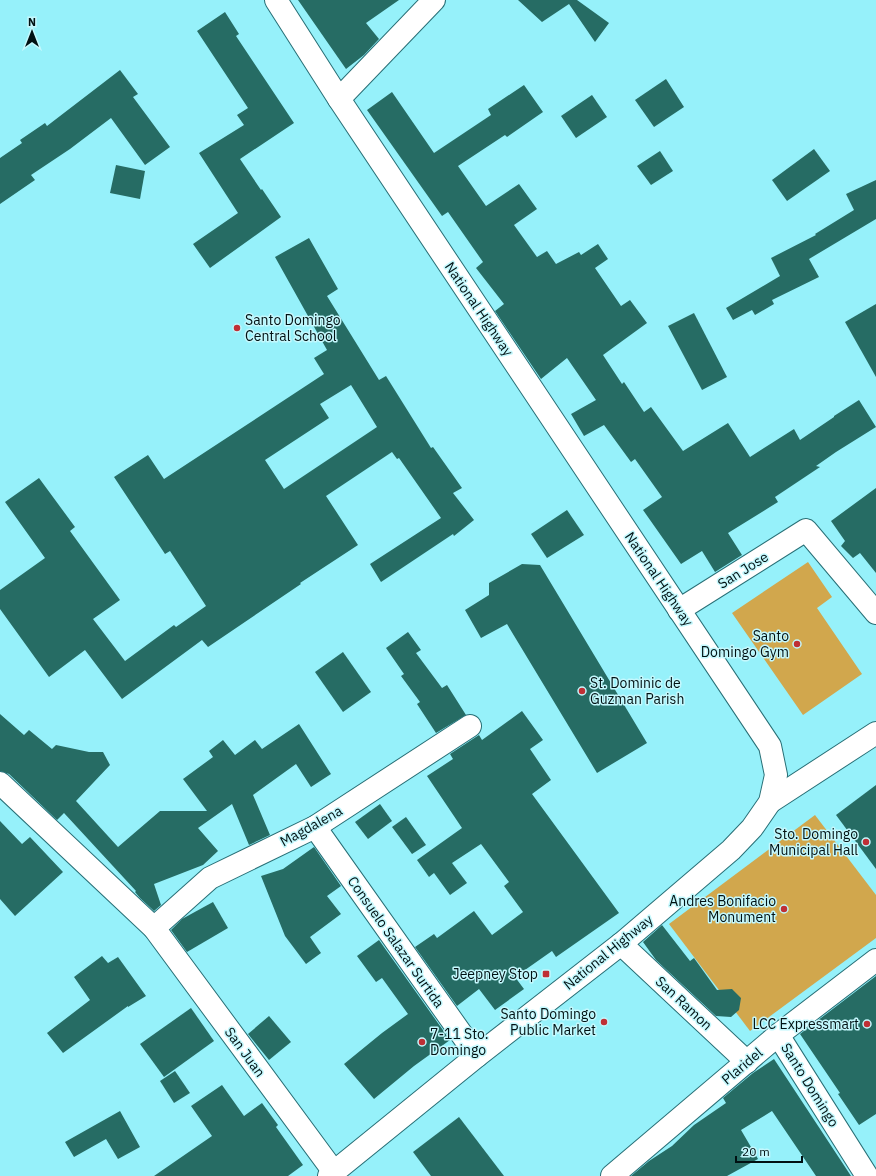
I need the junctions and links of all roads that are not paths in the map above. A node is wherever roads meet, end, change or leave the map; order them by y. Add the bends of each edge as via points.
1 (276, 0) edge
2 (434, 0) edge
3 (339, 99) junction
4 (679, 610) junction
5 (876, 613) edge
6 (470, 726) dead end
7 (876, 733) edge
8 (0, 783) edge
9 (770, 802) junction
10 (314, 827) junction
11 (154, 928) junction
12 (621, 944) junction
13 (876, 960) edge
14 (778, 1035) junction
15 (477, 1056) junction
16 (747, 1062) junction
17 (333, 1175) edge
18 (612, 1176) edge
19 (868, 1176) edge

1 - 3 street, National Highway
2 - 3 street
3 - 4 street, National Highway
4 - 5 street, San Jose via 806,530
4 - 9 street, National Highway via 770,746 776,774
6 - 10 street, Magdalena
7 - 9 street
8 - 11 street, San Juan
9 - 12 street, National Highway via 752,828 731,850
10 - 11 street, Magdalena via 210,878
10 - 15 street, Consuelo Salazar Surtida
11 - 17 street, San Juan
12 - 15 street, National Highway
12 - 16 street, San Ramon
13 - 14 street, Plaridel
14 - 16 street, Plaridel
14 - 19 street, Santo Domingo
15 - 17 street, National Highway
16 - 18 street, Plaridel

